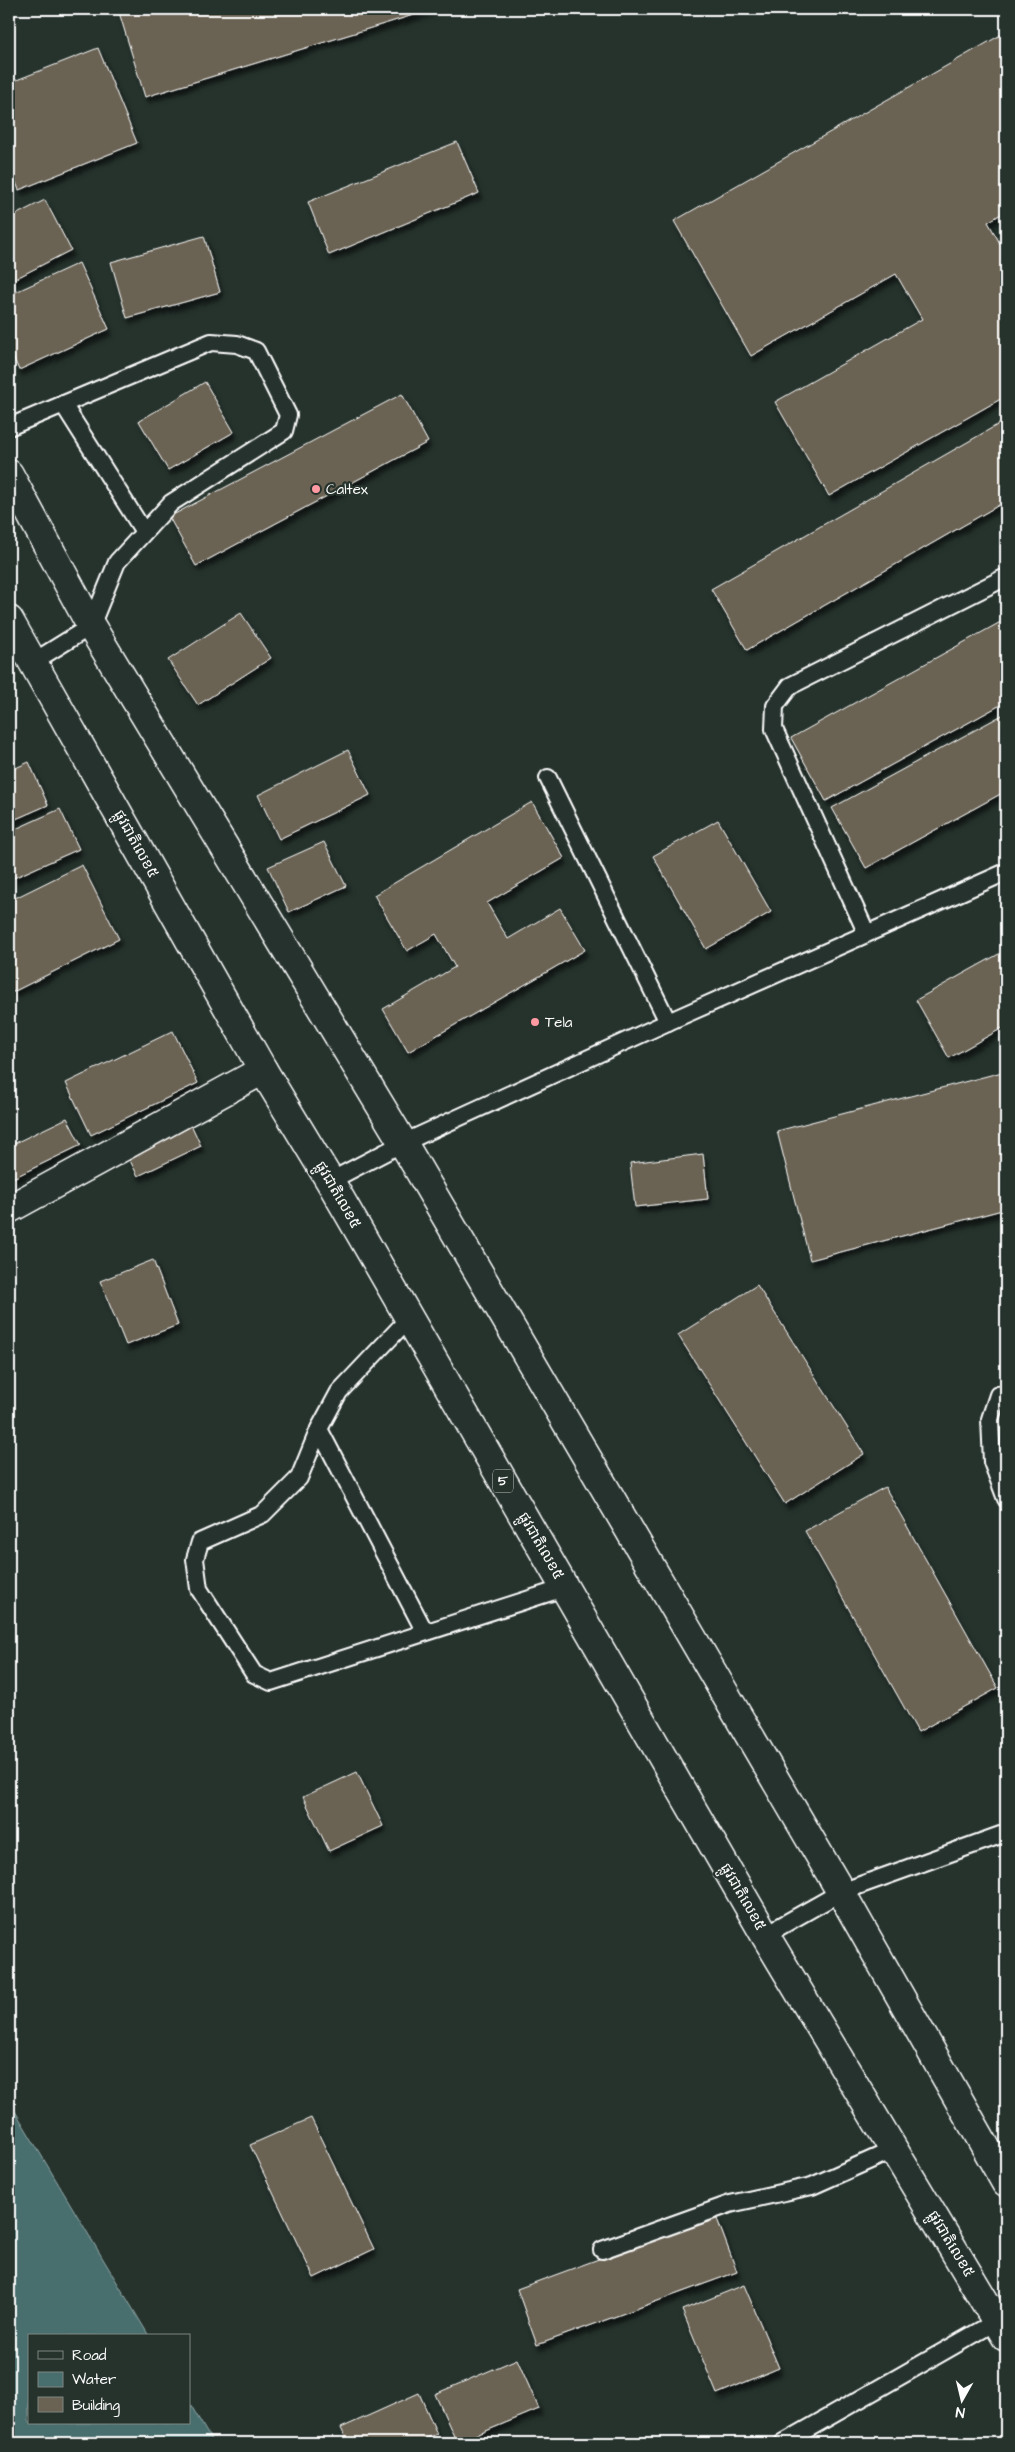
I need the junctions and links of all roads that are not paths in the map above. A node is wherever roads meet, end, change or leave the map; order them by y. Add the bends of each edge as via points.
1 (63, 404) junction
2 (9, 427) edge
3 (9, 474) edge
4 (144, 532) junction
5 (1006, 577) edge
6 (9, 620) edge
7 (91, 626) junction
8 (34, 662) junction
9 (548, 778) dead end
10 (1006, 872) edge
11 (866, 932) junction
12 (668, 1022) junction
13 (263, 1070) junction
14 (403, 1143) junction
15 (330, 1181) junction
16 (9, 1209) edge
17 (409, 1318) junction
18 (1006, 1393) edge
19 (319, 1429) junction
20 (1006, 1499) edge
21 (564, 1588) junction
22 (425, 1632) junction
23 (1006, 1833) edge
24 (841, 1892) junction
25 (765, 1934) junction
26 (893, 2150) junction
27 (1006, 2183) edge
28 (602, 2250) dead end
29 (1002, 2329) edge
30 (783, 2443) edge

1 - 2 lane
1 - 4 lane
1 - 4 lane via 211,342 237,344 256,350 288,415 284,431 171,502
3 - 7 main road
4 - 7 lane via 117,562
5 - 11 lane via 790,686 775,706 774,729
6 - 8 main road, ផ្លូវជាតិលេខ៥ / 5
7 - 8 lane
7 - 14 main road
8 - 13 main road, ផ្លូវជាតិលេខ៥ / 5
9 - 12 lane
10 - 11 lane
11 - 12 lane
12 - 14 lane
13 - 15 main road, ផ្លូវជាតិលេខ៥ / 5
13 - 16 main road
14 - 15 lane
14 - 24 main road
15 - 17 main road, ផ្លូវជាតិលេខ៥ / 5
17 - 19 lane via 339,1392
17 - 21 main road, ផ្លូវជាតិលេខ៥ / 5
18 - 20 lane via 998,1396 990,1419 992,1462
19 - 22 lane
19 - 22 lane via 299,1478 263,1514 200,1542 195,1559 199,1589 254,1674 271,1682
21 - 22 lane
21 - 25 main road, ផ្លូវជាតិលេខ៥ / 5
23 - 24 lane
24 - 25 lane
24 - 27 main road
25 - 26 main road, ផ្លូវជាតិលេខ៥ / 5
26 - 28 lane via 812,2186 730,2204
26 - 29 main road, ផ្លូវជាតិលេខ៥ / 5
29 - 30 lane

